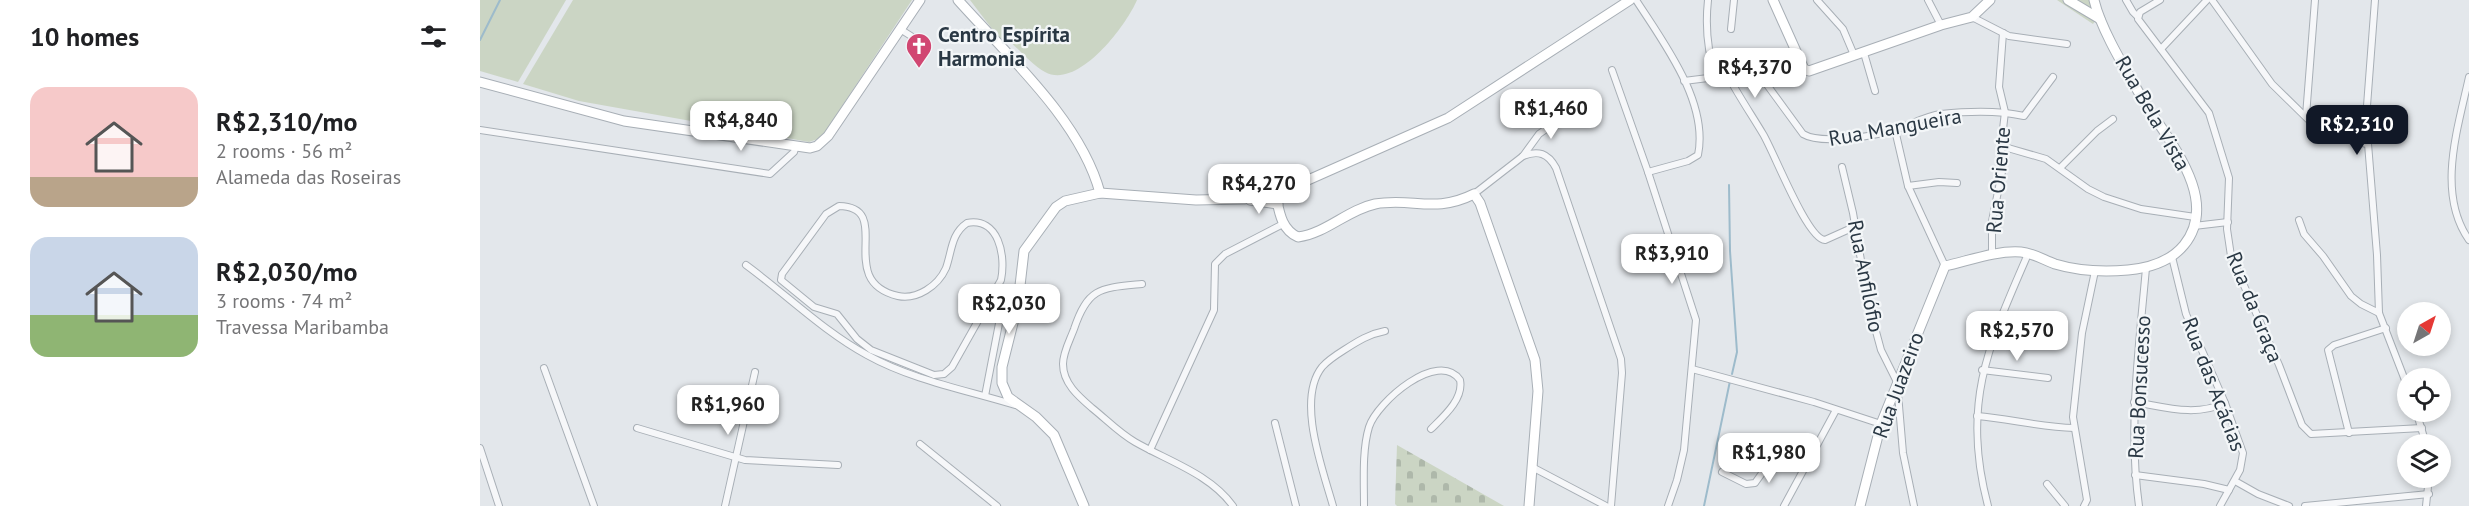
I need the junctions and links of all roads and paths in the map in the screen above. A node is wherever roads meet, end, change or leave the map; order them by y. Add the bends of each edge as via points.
1 (920, 0) edge
2 (958, 0) edge
3 (1636, 0) edge
4 (1708, 0) edge
5 (1734, 0) edge
6 (1773, 0) edge
7 (1817, 0) edge
8 (1928, 0) edge
9 (1990, 0) edge
10 (2068, 0) edge
11 (2094, 0) edge
12 (2126, 0) edge
13 (2160, 0) edge
14 (2207, 0) edge
15 (2212, 0) edge
16 (2315, 0) edge
17 (2375, 0) edge
18 (1624, 1) edge
19 (2139, 14) junction
20 (1972, 17) junction
21 (2100, 19) junction
22 (1941, 24) junction
23 (900, 29) junction
24 (1731, 29) dead end
25 (2003, 33) junction
26 (911, 36) dead end
27 (2067, 44) dead end
28 (2161, 49) junction
29 (1859, 54) junction
30 (1612, 70) dead end
31 (1727, 74) junction
32 (1716, 77) junction
33 (2053, 77) dead end
34 (2469, 77) edge
35 (1684, 81) junction
36 (480, 83) edge
37 (1875, 91) dead end
38 (2005, 112) junction
39 (1569, 113) dead end
40 (2306, 116) junction
41 (2113, 119) dead end
42 (480, 130) edge
43 (1895, 130) junction
44 (2367, 144) junction
45 (2001, 146) junction
46 (795, 149) junction
47 (1523, 156) junction
48 (1842, 167) dead end
49 (2060, 168) junction
50 (1648, 172) junction
51 (1957, 183) dead end
52 (1908, 186) junction
53 (1275, 192) junction
54 (1100, 193) junction
55 (1474, 194) junction
56 (1245, 199) junction
57 (1278, 204) junction
58 (2299, 220) dead end
59 (2195, 222) junction
60 (2228, 222) junction
61 (1283, 224) junction
62 (1854, 227) junction
63 (2469, 240) edge
64 (2028, 254) junction
65 (1992, 255) junction
66 (2172, 257) junction
67 (746, 265) dead end
68 (1945, 267) junction
69 (2146, 268) junction
70 (2095, 271) junction
71 (1142, 284) dead end
72 (996, 291) junction
73 (2379, 313) junction
74 (2386, 328) junction
75 (1385, 331) dead end
76 (1881, 350) junction
77 (1873, 351) dead end
78 (544, 368) dead end
79 (2401, 368) edge
80 (1692, 369) junction
81 (1982, 370) junction
82 (755, 372) dead end
83 (2048, 378) dead end
84 (1897, 382) junction
85 (985, 396) junction
86 (2134, 402) junction
87 (2225, 403) junction
88 (1016, 405) junction
89 (1836, 410) junction
90 (1977, 417) junction
91 (2420, 422) edge
92 (1275, 423) dead end
93 (1881, 424) junction
94 (637, 428) dead end
95 (2074, 428) junction
96 (2422, 428) junction
97 (1431, 429) dead end
98 (2349, 433) junction
99 (2424, 434) edge
100 (920, 444) dead end
101 (480, 448) edge
102 (1815, 448) junction
103 (1150, 450) junction
104 (736, 457) junction
105 (838, 465) dead end
106 (1532, 467) junction
107 (1722, 472) dead end
108 (2135, 475) junction
109 (2235, 481) junction
110 (2047, 484) dead end
111 (2429, 488) edge
112 (2229, 490) junction
113 (2429, 494) junction
114 (2356, 504) edge
115 (499, 506) edge
116 (594, 506) edge
117 (725, 506) edge
118 (997, 506) edge
119 (1084, 506) edge
120 (1233, 506) edge
121 (1296, 506) edge
122 (1333, 506) edge
123 (1364, 506) edge
124 (1529, 506) edge
125 (1606, 506) edge
126 (1611, 506) edge
127 (1668, 506) edge
128 (1784, 506) edge
129 (1860, 506) edge
130 (1914, 506) edge
131 (1988, 506) edge
132 (2065, 506) edge
133 (2084, 506) edge
134 (2139, 506) edge
135 (2220, 506) edge
136 (2289, 506) edge
137 (2305, 506) edge
138 (2426, 506) edge

1 - 23 main road
2 - 54 main road via 1068,125
3 - 35 street
4 - 32 street via 1706,37
5 - 24 street
6 - 29 main road via 1806,70
7 - 29 street
8 - 22 street
9 - 20 main road
10 - 21 main road
11 - 21 main road, Rua Bela Vista
12 - 19 street, Rua da Graça via 2133,12
13 - 19 street
14 - 28 street
15 - 40 street via 2272,84
16 - 40 street
17 - 44 street
18 - 53 main road via 1431,127
19 - 28 street, Rua da Graça
20 - 22 main road
20 - 25 street
21 - 59 main road, Rua Bela Vista via 2143,100 2180,154 2192,184
22 - 29 main road
23 - 26 street
23 - 46 main road via 828,136 818,146
25 - 27 street
25 - 38 street, Rua Oriente via 1999,87
28 - 60 street, Rua da Graça via 2209,113 2229,178
29 - 37 street
30 - 50 street
31 - 32 street, Rua Mangueira
31 - 43 street, Rua Mangueira via 1757,68 1803,134 1812,139 1828,141
31 - 62 street via 1817,237 1825,240
32 - 35 street, Rua Mangueira
33 - 38 street, Rua Mangueira via 2024,116
34 - 63 street via 2451,182 2454,207
35 - 50 street via 1695,108 1698,155
36 - 46 main road via 624,121
38 - 43 street, Rua Mangueira via 1940,114
38 - 45 street, Rua Oriente
39 - 47 street via 1539,134
40 - 44 street via 2327,136
41 - 49 street
42 - 46 street via 770,174
43 - 52 street
44 - 73 street via 2378,255
45 - 49 street via 2032,153
45 - 65 street, Rua Oriente via 2002,172 1992,221
47 - 55 street
47 - 126 street via 1542,153 1556,168 1621,359
48 - 62 street, Rua Anfilófio
49 - 59 street via 2104,196
50 - 80 street via 1696,320
51 - 52 street
52 - 68 street
53 - 56 main road
53 - 57 main road
54 - 56 main road via 1196,200
54 - 88 main road via 1056,207 1024,251 1018,303 1001,375 1004,391
55 - 61 main road via 1442,204 1375,204 1305,236 1292,234
55 - 106 main road via 1535,360 1538,391
56 - 57 main road
57 - 61 main road
58 - 73 street via 2304,234 2351,296
59 - 60 street
59 - 66 main road via 2191,235
60 - 98 street, Rua da Graça via 2231,256 2302,425 2311,434
61 - 103 street via 1225,254 1215,264 1214,310
62 - 76 street, Rua Anfilófio
64 - 65 main road
64 - 70 main road via 2066,267
64 - 81 street
65 - 68 main road
66 - 69 main road
66 - 87 street, Rua das Acácias via 2186,314
67 - 85 street via 831,333 869,356 910,374
68 - 84 main road, Rua Juazeiro
69 - 70 main road
69 - 86 street, Rua Bonsucesso
70 - 95 street via 2082,333
71 - 103 street via 1104,288 1087,300 1063,363 1068,384 1076,394 1127,437
72 - 72 street via 1003,269 1000,246 988,226 974,222 956,233 945,268 932,286 911,297 888,292 869,276 865,266 867,232 863,217 846,206 831,208 781,277 814,307 837,314 871,350 939,376 952,367
72 - 85 street via 1001,313
73 - 74 street
74 - 79 street
74 - 98 street via 2328,350
75 - 122 street via 1366,336 1330,359 1314,381 1312,423
76 - 77 street
76 - 84 street, Rua Anfilófio
78 - 116 street
80 - 89 street
80 - 127 street via 1684,450
81 - 83 street
81 - 90 street
82 - 104 street
84 - 93 main road, Rua Juazeiro
84 - 130 street via 1903,453
85 - 88 street
86 - 87 street via 2190,411
86 - 108 street, Rua Bonsucesso
87 - 109 street, Rua das Acácias via 2243,453
88 - 119 main road via 1054,435
89 - 93 street
89 - 102 street
90 - 95 street
90 - 131 street via 1977,452
91 - 96 street
92 - 121 street
93 - 129 main road, Rua Juazeiro
94 - 104 street
95 - 133 street
96 - 98 street, Rua da Graça
96 - 99 street
97 - 123 street via 1460,393 1460,380 1452,372 1437,370 1420,377 1376,414 1368,431
100 - 118 street
101 - 115 street
102 - 107 street via 1787,438 1755,483 1746,484
102 - 128 street
103 - 120 street via 1206,480
104 - 105 street
104 - 117 street
106 - 124 main road
106 - 125 street
108 - 112 street
108 - 134 street, Rua Bonsucesso
109 - 112 street, Rua das Acácias
109 - 136 street
110 - 132 street
111 - 113 street
112 - 135 street, Rua das Acácias
113 - 114 street
113 - 138 street
114 - 137 street

